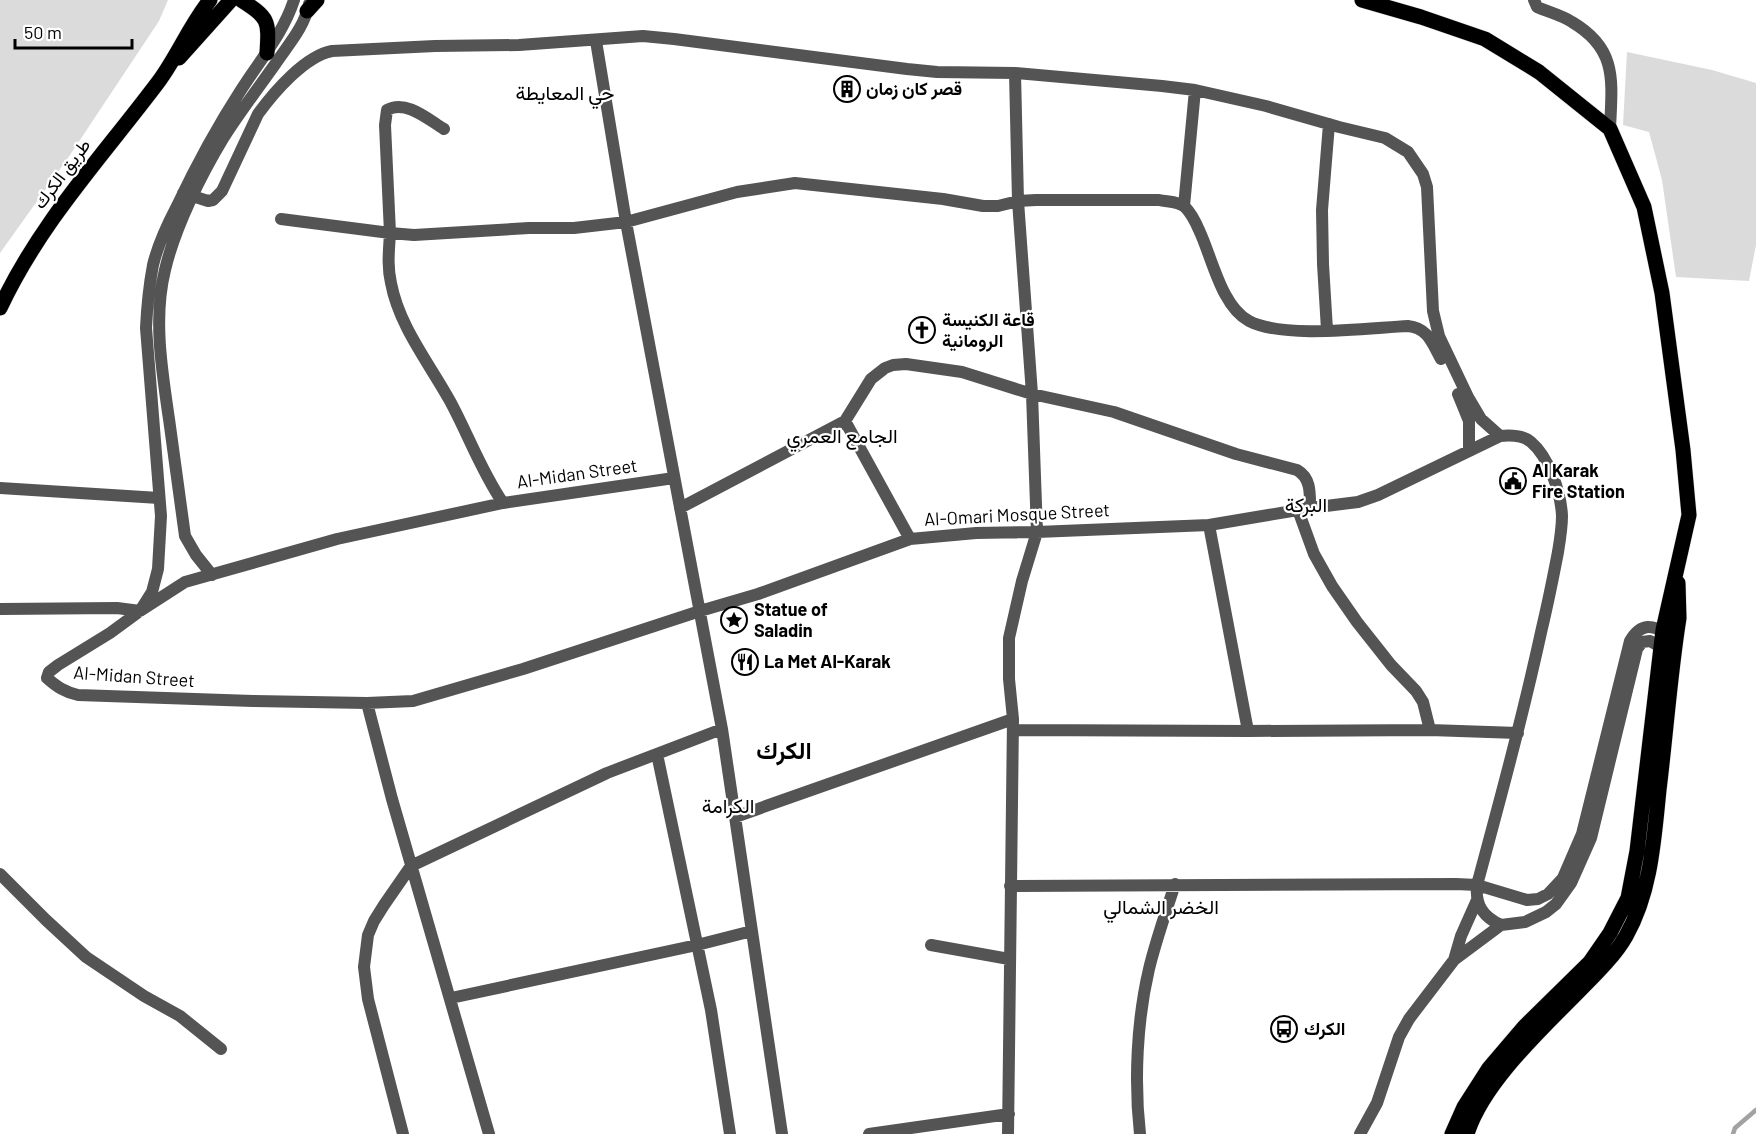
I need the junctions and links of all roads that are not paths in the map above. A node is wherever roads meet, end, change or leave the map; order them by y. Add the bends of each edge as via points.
1 (210, 0) edge
2 (231, 0) edge
3 (241, 0) edge
4 (294, 0) edge
5 (1362, 0) edge
6 (1534, 0) edge
7 (311, 4) edge
8 (596, 41) junction
9 (267, 53) junction
10 (166, 71) junction
11 (1015, 73) junction
12 (1195, 90) junction
13 (1329, 124) junction
14 (444, 129) dead end
15 (1610, 129) junction
16 (188, 195) junction
17 (1018, 201) junction
18 (1184, 206) junction
19 (281, 219) dead end
20 (626, 222) junction
21 (390, 233) junction
22 (154, 301) junction
23 (0, 308) edge
24 (1435, 326) junction
25 (1422, 329) junction
26 (1327, 330) junction
27 (1032, 394) junction
28 (845, 422) junction
29 (1500, 436) junction
30 (1469, 451) junction
31 (674, 478) junction
32 (1, 486) edge
33 (159, 498) junction
34 (503, 502) junction
35 (680, 508) junction
36 (1304, 509) junction
37 (1209, 525) junction
38 (1037, 532) junction
39 (910, 538) junction
40 (212, 575) junction
41 (0, 609) edge
42 (140, 611) junction
43 (700, 611) junction
44 (1670, 634) junction
45 (1668, 651) junction
46 (367, 703) junction
47 (1013, 724) junction
48 (722, 729) junction
49 (1430, 730) junction
50 (1248, 731) junction
51 (1518, 733) junction
52 (657, 754) junction
53 (735, 817) junction
54 (411, 866) junction
55 (0, 874) edge
56 (1175, 884) junction
57 (1477, 885) junction
58 (1010, 886) junction
59 (1538, 898) junction
60 (1477, 900) junction
61 (1535, 917) junction
62 (1501, 925) junction
63 (752, 931) junction
64 (697, 945) junction
65 (931, 945) dead end
66 (1009, 959) junction
67 (1454, 960) junction
68 (451, 998) junction
69 (221, 1049) dead end
70 (1009, 1114) junction
71 (403, 1134) edge
72 (489, 1134) edge
73 (730, 1134) edge
74 (782, 1134) edge
75 (869, 1134) edge
76 (1008, 1134) edge
77 (1140, 1134) edge
78 (1360, 1134) edge
79 (1452, 1134) edge
80 (1467, 1134) edge

1 - 10 main road, طريق الكرك
2 - 10 main road, طريق الكرك
3 - 9 main road via 266,21
4 - 9 street
5 - 15 main road via 1485,39 1539,72
6 - 15 street via 1537,7 1590,34 1601,48 1611,84
7 - 16 street
8 - 11 street via 643,36 937,72
8 - 16 street via 325,52 285,83 258,114 217,197 208,201
8 - 20 street
9 - 16 street via 211,139
10 - 23 main road, طريق الكرك via 50,220
11 - 12 street
11 - 17 street
12 - 13 street
12 - 18 street
13 - 24 street via 1397,144 1408,152 1423,174
13 - 26 street via 1322,210
14 - 21 street via 409,108 387,110
15 - 44 main road via 1644,207 1662,293 1683,450 1689,515 1677,571 1679,618
16 - 22 street via 162,235 154,264
17 - 18 street via 1159,200
17 - 20 street via 982,206 795,183 737,192
17 - 27 street
18 - 26 street via 1201,234 1224,292 1241,316 1263,326
19 - 21 street
20 - 21 street via 574,228
20 - 31 street
21 - 34 street via 389,272 399,312
22 - 33 street via 146,328
22 - 40 street via 185,536
24 - 25 street
24 - 29 street via 1478,415
25 - 26 street via 1408,326
25 - 30 street via 1463,404 1470,426
27 - 28 street via 962,372 893,365 871,379
27 - 36 street via 1114,412 1236,454 1297,470 1307,479
27 - 38 street
28 - 35 street
28 - 39 street
29 - 30 street, AI-Omari Mosque Street
29 - 51 street via 1520,436 1538,449 1554,480 1562,515 1553,581
30 - 36 street, AI-Omari Mosque Street via 1378,495 1358,502
31 - 34 street, AI-Midan Street
31 - 35 street
32 - 33 street
33 - 42 street via 158,569 152,592
34 - 40 street, AI-Midan Street via 337,539
35 - 43 street
36 - 37 street, AI-Omari Mosque Street
36 - 49 street via 1314,554 1332,586 1391,665 1416,691
37 - 38 street, AI-Omari Mosque Street
37 - 50 street
38 - 39 street, AI-Omari Mosque Street
38 - 47 street via 1009,638
39 - 43 street, AI-Omari Mosque Street
40 - 42 street, AI-Midan Street via 185,582
41 - 42 street
42 - 46 street, AI-Midan Street via 58,664 46,678 78,695
43 - 46 street, AI-Midan Street via 448,692 413,701
43 - 48 street
44 - 45 main road
44 - 59 street via 1656,627 1644,627 1630,641 1582,834 1563,878 1548,894
45 - 61 street via 1646,641 1637,649 1591,838 1564,894
45 - 79 main road via 1628,898 1590,962 1489,1068
45 - 80 main road via 1653,846 1637,915 1625,938 1596,974 1494,1083
46 - 54 street
47 - 50 street
47 - 53 street
47 - 58 street
48 - 52 street
48 - 53 street
49 - 50 street
49 - 51 street
51 - 57 street
52 - 54 street via 607,773
52 - 64 street
53 - 63 street
54 - 68 street
54 - 71 street via 374,921 364,967 368,999
55 - 69 street via 86,957 180,1016
56 - 57 street
56 - 58 street
56 - 77 street via 1149,969 1142,1008 1136,1085
57 - 59 street via 1517,898
57 - 60 street
58 - 66 street
59 - 61 street
60 - 62 street via 1484,914
60 - 67 street
61 - 62 street
62 - 67 street
63 - 64 street
63 - 74 street
64 - 68 street
64 - 73 street
65 - 66 street
66 - 70 street
67 - 78 street via 1409,1018 1377,1103
68 - 72 street
70 - 75 street
70 - 76 street

